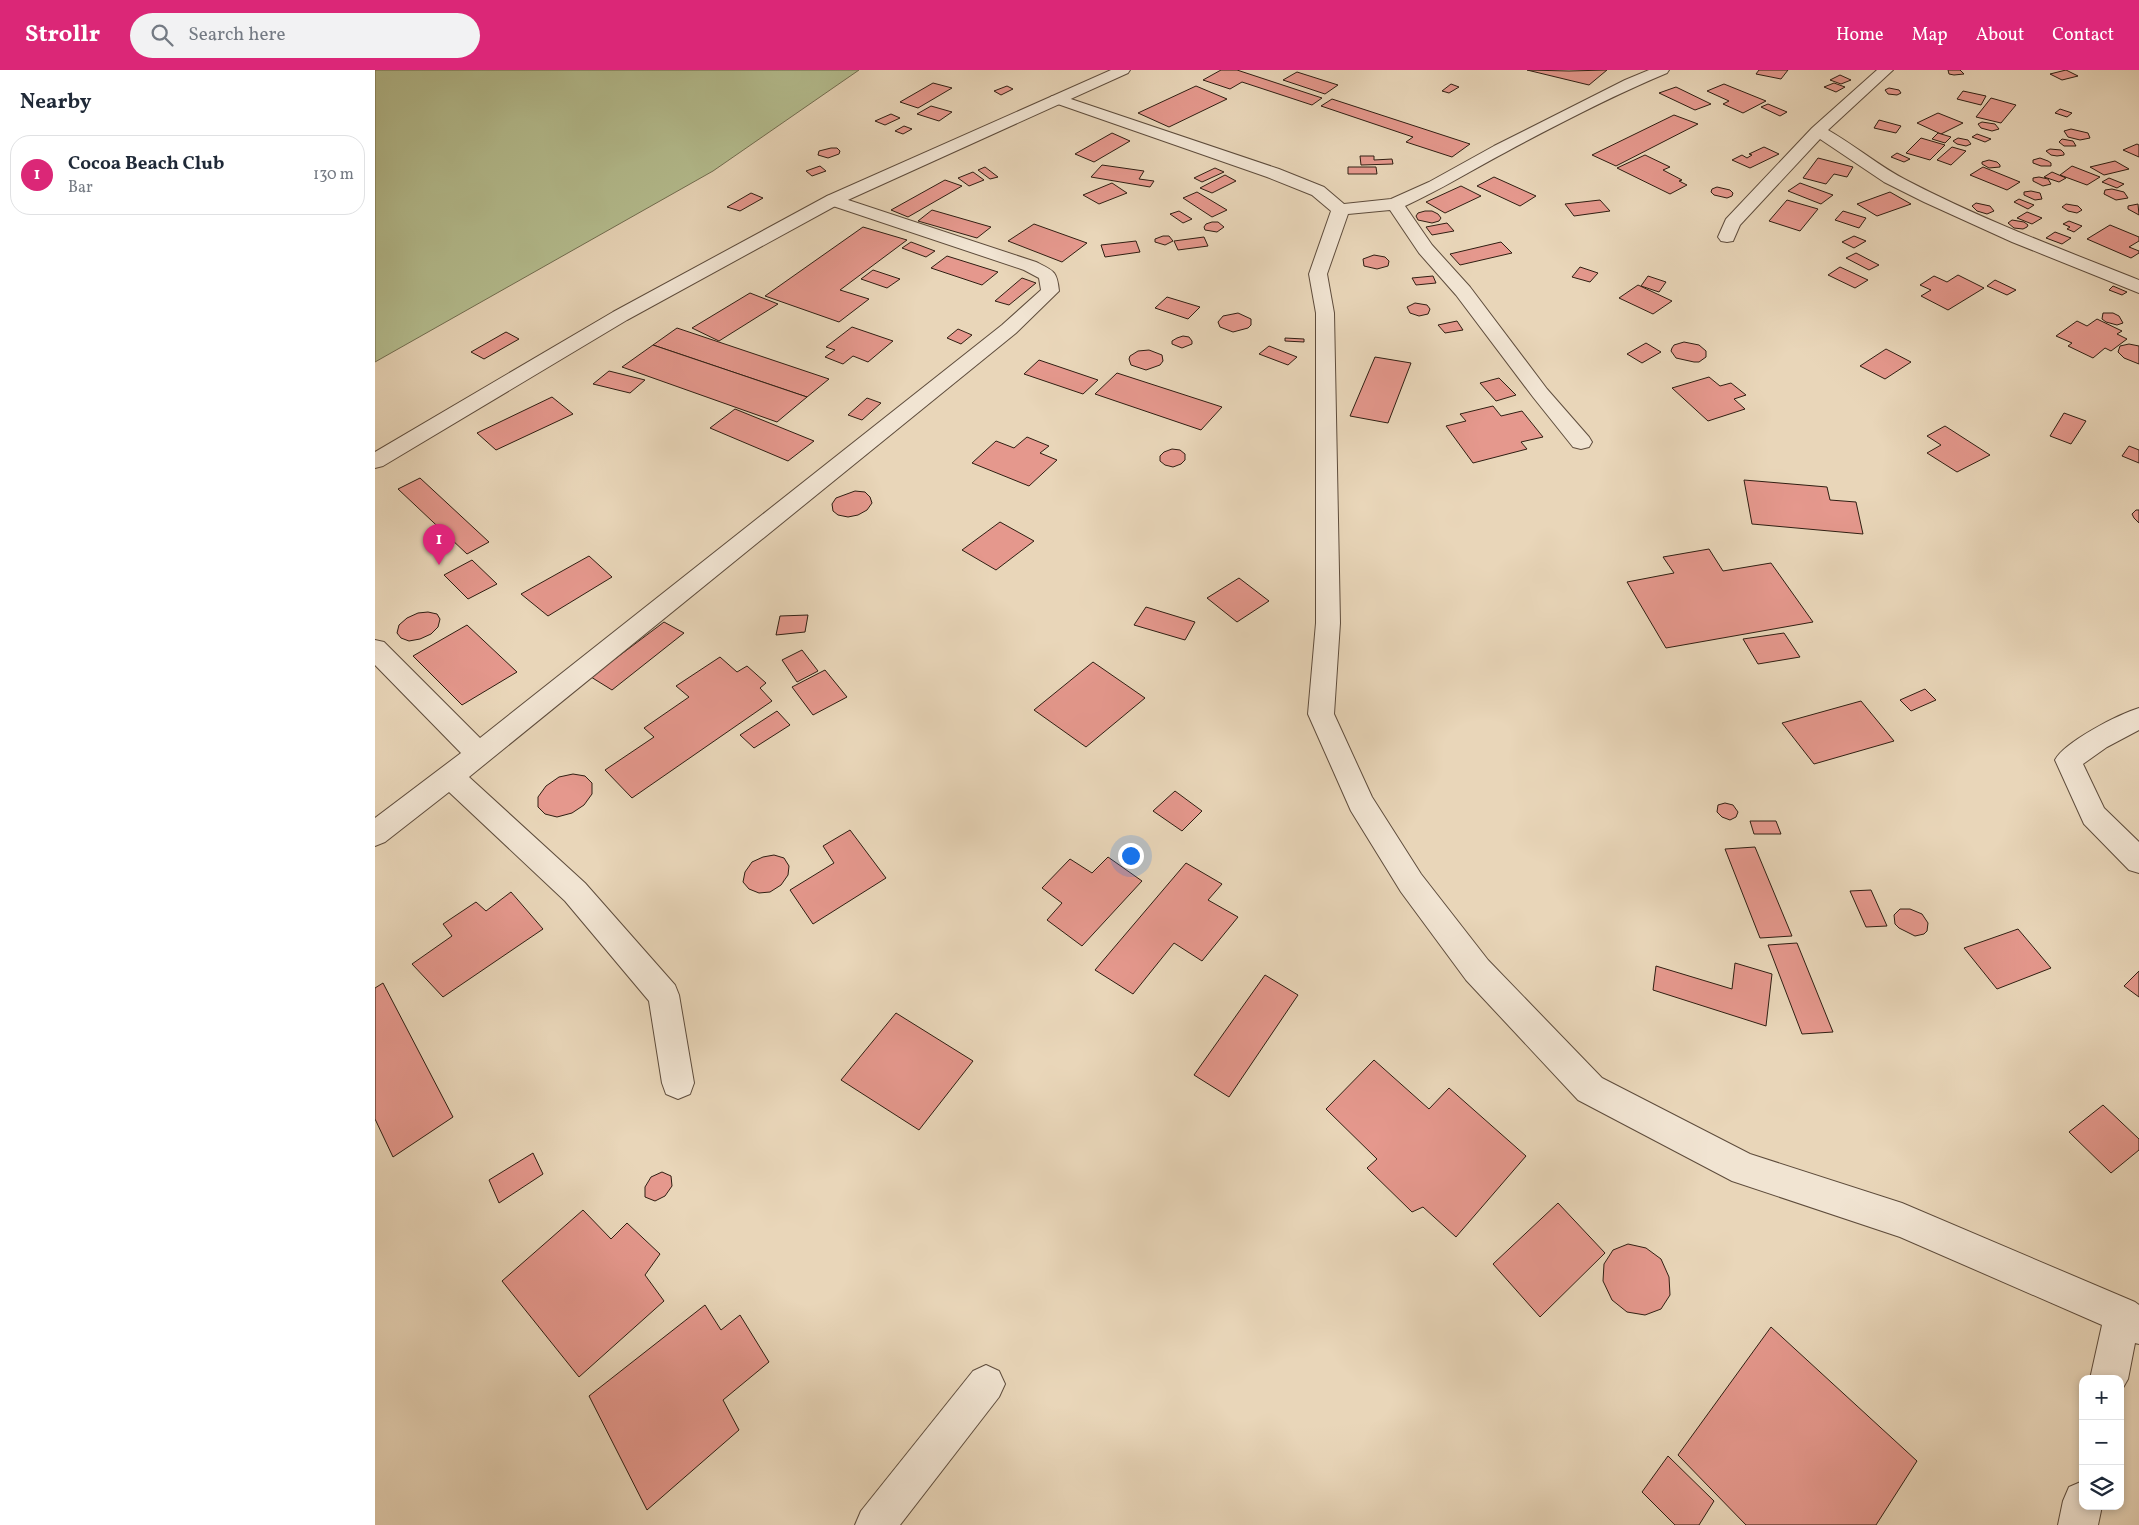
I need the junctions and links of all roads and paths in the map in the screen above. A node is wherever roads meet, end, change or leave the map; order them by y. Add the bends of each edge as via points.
1 (1123, 70) edge
2 (1662, 70) edge
3 (1886, 70) edge
4 (1057, 99) junction
5 (1818, 131) junction
6 (833, 200) junction
7 (1395, 204) junction
8 (1340, 210) junction
9 (1727, 237) dead end
10 (2139, 287) edge
11 (1581, 442) dead end
12 (375, 461) edge
13 (375, 649) edge
14 (2139, 718) edge
15 (479, 754) junction
16 (451, 776) junction
17 (375, 834) edge
18 (2139, 861) edge
19 (678, 1083) dead end
20 (2131, 1321) edge
21 (2111, 1375) edge
22 (986, 1384) dead end
23 (2081, 1510) edge
24 (875, 1525) edge
25 (2078, 1525) edge

1 - 4 street
2 - 7 street via 1630,83
3 - 5 street
4 - 6 street
4 - 8 street via 1318,191
5 - 9 street via 1732,223
5 - 10 street via 1909,188
6 - 12 street via 621,316
6 - 15 street via 1030,266 1048,275 1050,291 1009,329
7 - 8 street
7 - 11 street via 1425,249 1463,291
8 - 20 street via 1318,276 1325,313 1328,623 1321,714 1361,803 1411,883 1477,970 1590,1089 1744,1169 1902,1220
13 - 15 street
14 - 18 street via 2068,760 2094,816
15 - 16 street
16 - 17 street
16 - 19 street via 575,892 664,995
20 - 21 street
22 - 24 street
23 - 25 street

